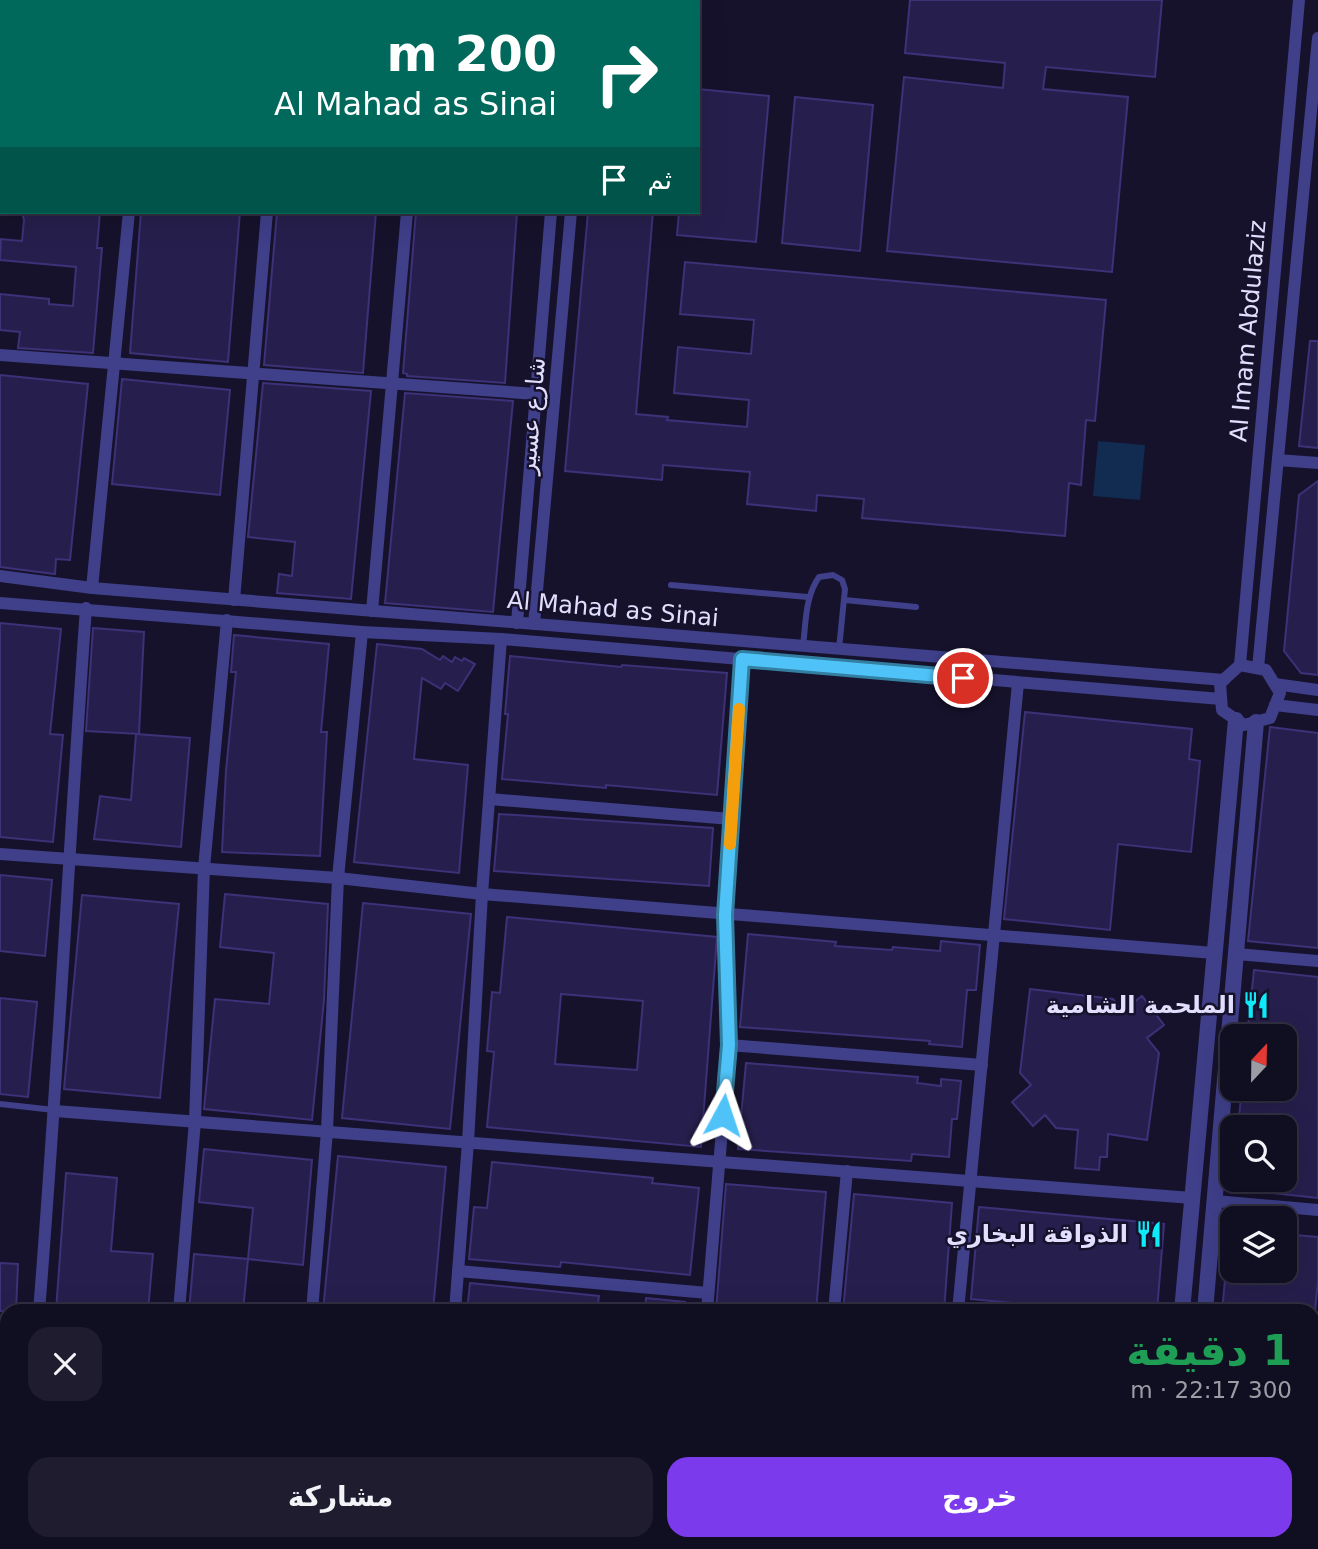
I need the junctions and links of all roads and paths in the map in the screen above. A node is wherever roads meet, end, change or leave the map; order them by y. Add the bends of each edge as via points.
1 (1299, 0) edge
2 (1318, 38) edge
3 (1316, 80) edge
4 (1303, 200) junction
5 (1318, 201) edge
6 (129, 214) edge
7 (267, 214) edge
8 (407, 214) edge
9 (551, 214) edge
10 (571, 214) edge
11 (0, 355) edge
12 (115, 363) junction
13 (253, 373) junction
14 (392, 383) junction
15 (536, 394) junction
16 (1278, 460) junction
17 (1318, 463) edge
18 (0, 576) edge
19 (671, 584) dead end
20 (92, 588) junction
21 (808, 597) junction
22 (234, 600) junction
23 (845, 600) junction
24 (0, 603) edge
25 (916, 607) dead end
26 (86, 608) junction
27 (372, 611) junction
28 (227, 620) junction
29 (517, 622) junction
30 (534, 624) junction
31 (362, 632) junction
32 (501, 639) junction
33 (803, 646) junction
34 (839, 649) junction
35 (742, 659) junction
36 (1240, 665) junction
37 (1258, 668) junction
38 (1224, 680) junction
39 (1018, 683) junction
40 (1275, 684) junction
41 (1318, 690) edge
42 (1221, 699) junction
43 (1275, 705) junction
44 (1318, 710) edge
45 (1236, 720) junction
46 (1256, 722) junction
47 (490, 799) junction
48 (731, 819) junction
49 (0, 854) edge
50 (68, 859) junction
51 (204, 868) junction
52 (338, 878) junction
53 (482, 894) junction
54 (725, 915) junction
55 (994, 935) junction
56 (1214, 953) junction
57 (1236, 954) junction
58 (1318, 961) edge
59 (729, 1045) junction
60 (982, 1065) junction
61 (0, 1104) edge
62 (55, 1111) junction
63 (195, 1121) junction
64 (327, 1131) junction
65 (468, 1142) junction
66 (719, 1161) junction
67 (847, 1171) junction
68 (971, 1181) junction
69 (1192, 1198) junction
70 (1214, 1201) junction
71 (1318, 1210) edge
72 (458, 1270) junction
73 (708, 1293) junction
74 (40, 1304) edge
75 (180, 1304) edge
76 (313, 1304) edge
77 (456, 1304) edge
78 (707, 1304) edge
79 (835, 1304) edge
80 (959, 1304) edge
81 (1183, 1304) edge
82 (1206, 1304) edge

1 - 36 street, Al Imam Abdulaziz
2 - 3 street
3 - 4 street
4 - 5 street
4 - 16 street
6 - 12 street
7 - 13 street
8 - 14 street
9 - 15 street, شارع عسير
10 - 30 street, شارع عسير
11 - 12 street
12 - 13 street
12 - 20 street
13 - 14 street
13 - 22 street
14 - 15 street
14 - 27 street
15 - 29 street, شارع عسير
16 - 17 street
16 - 37 street
18 - 20 street, Al Mahad as Sinai
19 - 21 lane
20 - 22 street, Al Mahad as Sinai
21 - 23 lane via 819,577 833,575 842,580
21 - 33 lane
22 - 27 street, Al Mahad as Sinai
23 - 25 lane
23 - 34 lane
24 - 26 street, Al Mahad as Sinai
26 - 28 street, Al Mahad as Sinai
26 - 50 street
27 - 29 street, Al Mahad as Sinai
28 - 31 street, Al Mahad as Sinai
28 - 51 street
29 - 30 street, Al Mahad as Sinai
30 - 33 street, Al Mahad as Sinai
31 - 32 street, Al Mahad as Sinai
31 - 52 street
32 - 35 street, Al Mahad as Sinai
32 - 47 street
33 - 34 street, Al Mahad as Sinai
34 - 38 street, Al Mahad as Sinai
35 - 39 street, Al Mahad as Sinai
35 - 48 street
36 - 37 street
36 - 38 street
37 - 40 street via 1266,670
38 - 42 street
39 - 42 street, Al Mahad as Sinai
39 - 55 street
40 - 41 street
40 - 43 street via 1280,693
42 - 45 street via 1222,710
43 - 44 street
43 - 46 street via 1269,718
45 - 46 street via 1244,725
45 - 56 street
46 - 57 street
47 - 48 street
47 - 53 street
48 - 54 street
49 - 50 street
50 - 51 street
50 - 62 street
51 - 52 street
51 - 63 street
52 - 53 street
52 - 64 street
53 - 54 street
53 - 65 street
54 - 55 street
54 - 59 street
55 - 56 street
55 - 60 street
56 - 69 street
57 - 58 street
57 - 70 street
59 - 60 street
59 - 66 street
60 - 68 street
61 - 62 lane
62 - 63 street
62 - 74 street
63 - 64 street
63 - 75 street
64 - 65 street
64 - 76 street
65 - 66 street
65 - 72 street
66 - 67 street
66 - 73 street
67 - 68 street
67 - 79 street
68 - 69 street
68 - 80 street
69 - 81 street
70 - 71 street
70 - 82 street
72 - 73 street
72 - 77 street
73 - 78 street

